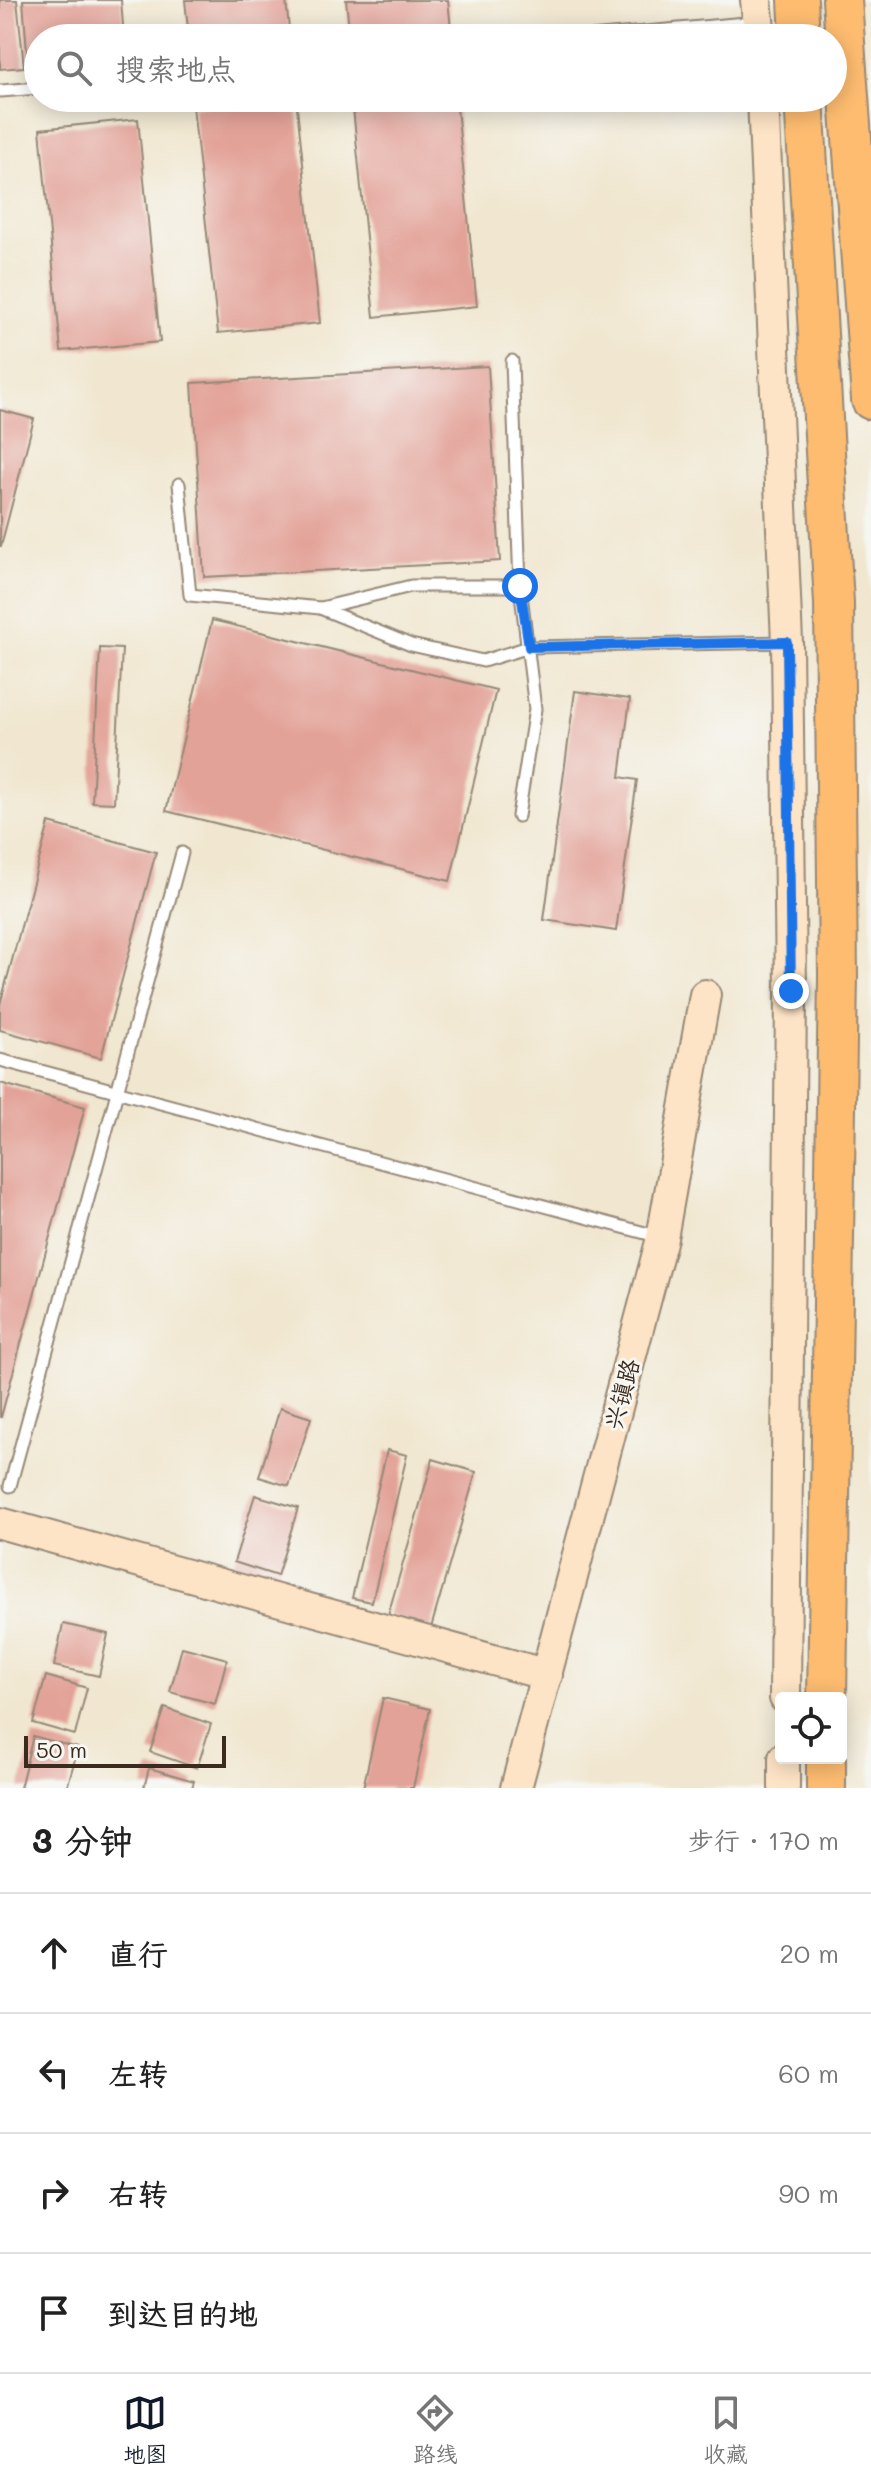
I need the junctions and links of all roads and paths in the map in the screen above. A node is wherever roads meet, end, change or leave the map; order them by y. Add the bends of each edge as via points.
1 (798, 0) edge
2 (842, 0) edge
3 (758, 20) edge
4 (718, 24) edge
5 (799, 24) edge
6 (844, 24) edge
7 (847, 69) edge
8 (24, 89) edge
9 (1, 91) edge
10 (764, 112) edge
11 (805, 112) edge
12 (512, 361) dead end
13 (871, 400) edge
14 (179, 484) dead end
15 (520, 586) junction
16 (320, 608) junction
17 (787, 642) junction
18 (529, 647) junction
19 (518, 816) dead end
20 (182, 853) dead end
21 (705, 995) dead end
22 (0, 1060) edge
23 (117, 1092) junction
24 (662, 1238) junction
25 (10, 1486) dead end
26 (0, 1523) edge
27 (547, 1675) junction
28 (785, 1692) edge
29 (827, 1692) edge
30 (784, 1764) edge
31 (826, 1764) edge
32 (516, 1788) edge
33 (784, 1788) edge
34 (826, 1788) edge

1 - 5 highway
2 - 6 highway
3 - 4 lane
7 - 13 highway
8 - 9 lane
10 - 17 street
11 - 29 highway via 834,603 838,975
12 - 15 lane
14 - 16 lane via 190,595
15 - 16 lane via 411,586
15 - 18 lane
16 - 18 lane via 411,645 483,661
17 - 18 lane
17 - 28 street via 791,1007
18 - 19 lane via 535,709
20 - 23 lane
21 - 24 street, 兴镇路
22 - 23 lane
23 - 24 lane
23 - 25 lane
24 - 27 street, 兴镇路
26 - 27 street
27 - 32 street, 兴镇路
30 - 33 street
31 - 34 highway

